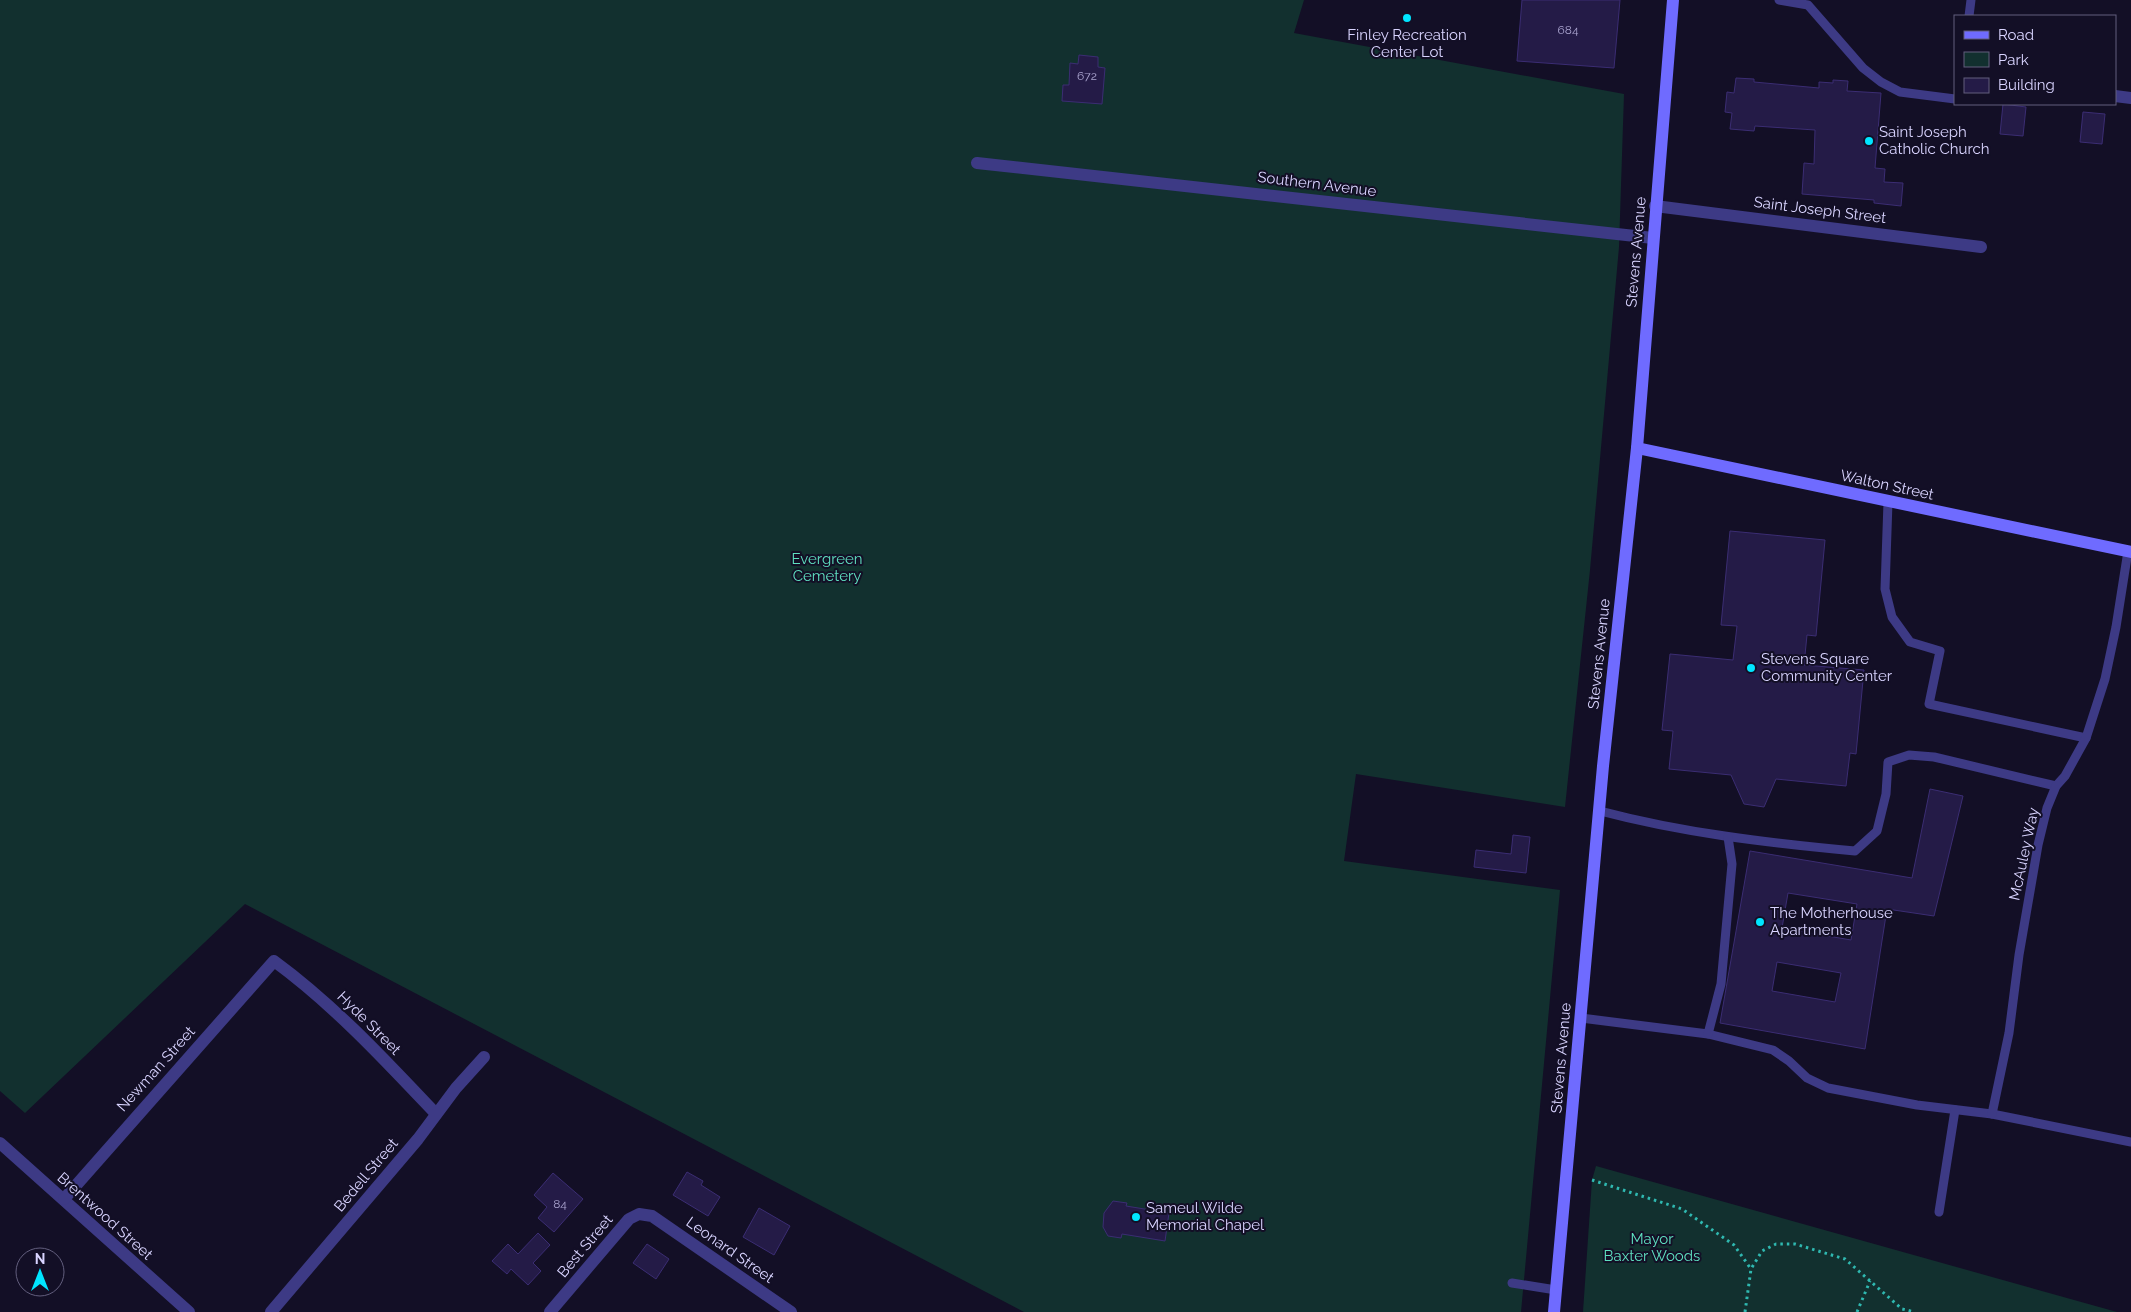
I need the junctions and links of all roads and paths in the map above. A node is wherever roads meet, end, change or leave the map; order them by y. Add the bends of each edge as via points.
1 (1673, 0) edge
2 (1779, 0) edge
3 (1971, 0) edge
4 (1969, 15) edge
5 (2116, 96) edge
6 (2131, 98) edge
7 (1954, 99) edge
8 (977, 163) dead end
9 (1655, 206) junction
10 (1653, 238) junction
11 (1981, 247) dead end
12 (1637, 448) junction
13 (1888, 502) junction
14 (2129, 551) edge
15 (2086, 738) junction
16 (2056, 786) junction
17 (1600, 812) junction
18 (1728, 837) junction
19 (274, 961) joint
20 (1581, 1018) junction
21 (1708, 1034) junction
22 (484, 1057) dead end
23 (1955, 1110) junction
24 (436, 1114) junction
25 (1992, 1114) junction
26 (2131, 1142) edge
27 (0, 1143) edge
28 (1592, 1180) dead end
29 (64, 1199) junction
30 (1939, 1212) dead end
31 (652, 1216) joint
32 (1751, 1269) junction
33 (1870, 1282) junction
34 (1512, 1283) dead end
35 (1556, 1290) junction
36 (189, 1312) edge
37 (271, 1312) edge
38 (550, 1312) edge
39 (790, 1312) edge
40 (1554, 1312) edge
41 (1745, 1312) edge
42 (1856, 1312) edge
43 (1915, 1312) edge

1 - 9 main road, Stevens Avenue
2 - 7 lane via 1808,5 1863,68 1881,82 1900,92
3 - 4 lane
5 - 6 street
8 - 10 street, Southern Avenue
9 - 10 main road, Stevens Avenue
9 - 11 street, Saint Joseph Street
10 - 12 main road, Stevens Avenue
12 - 13 main road, Walton Street
12 - 17 main road, Stevens Avenue
13 - 14 main road, Walton Street
13 - 15 lane via 1885,589 1892,617 1910,642 1940,651 1929,704
14 - 15 lane, McAuley Way via 2105,679
15 - 16 lane, McAuley Way
16 - 18 lane via 1934,757 1909,755 1888,762 1886,794 1877,831 1855,851
16 - 25 lane, McAuley Way via 2038,845 2018,955 2009,1033
17 - 18 lane
17 - 20 main road, Stevens Avenue
18 - 21 lane via 1732,864 1721,984
19 - 24 street, Hyde Street via 334,1010
19 - 29 street, Newman Street
20 - 21 lane
20 - 35 main road, Stevens Avenue
21 - 23 lane via 1773,1050 1807,1078 1828,1088
22 - 24 street, Bedell Street
23 - 25 lane
23 - 30 lane
24 - 37 street, Bedell Street
25 - 26 lane
27 - 29 street, Brentwood Street
28 - 32 path via 1682,1209 1734,1245
29 - 36 street, Brentwood Street
31 - 38 street, Best Street via 639,1214 629,1219
31 - 39 street, Leonard Street
32 - 33 path via 1762,1251 1776,1244 1795,1244 1845,1259
32 - 41 path
33 - 42 path
33 - 43 path via 1902,1309
34 - 35 lane
35 - 40 main road, Stevens Avenue

